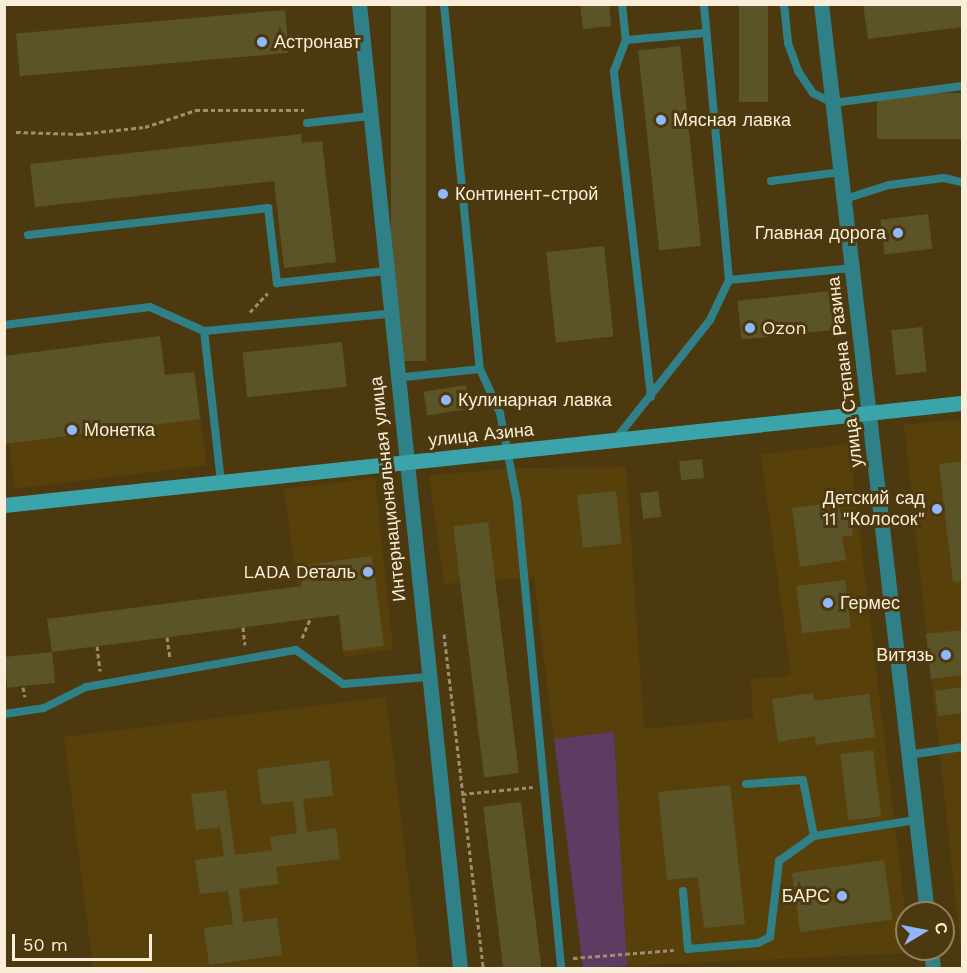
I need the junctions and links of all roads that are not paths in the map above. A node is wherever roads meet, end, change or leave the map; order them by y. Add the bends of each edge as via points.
1 (359, 4) edge
2 (444, 4) edge
3 (622, 4) edge
4 (704, 4) edge
5 (784, 4) edge
6 (821, 4) edge
7 (705, 33) junction
8 (626, 40) junction
9 (963, 86) edge
10 (833, 103) junction
11 (370, 116) junction
12 (307, 123) dead end
13 (841, 172) junction
14 (771, 181) dead end
15 (963, 182) edge
16 (845, 199) junction
17 (28, 235) dead end
18 (853, 268) junction
19 (385, 271) junction
20 (729, 280) junction
21 (389, 314) junction
22 (4, 325) edge
23 (204, 331) junction
24 (480, 369) junction
25 (395, 378) junction
26 (651, 397) junction
27 (963, 403) edge
28 (870, 413) junction
29 (615, 440) junction
30 (510, 451) junction
31 (404, 462) junction
32 (221, 482) junction
33 (4, 505) edge
34 (428, 677) junction
35 (4, 714) edge
36 (963, 747) edge
37 (909, 755) junction
38 (746, 784) dead end
39 (916, 820) junction
40 (814, 836) junction
41 (683, 891) dead end
42 (926, 901) edge
43 (560, 964) edge
44 (460, 969) edge

1 - 11 street, Интернациональная улица
2 - 24 lane
3 - 8 lane
4 - 7 lane
5 - 10 lane via 788,43 798,71 813,93
6 - 10 street, улица Степана Разина
7 - 8 lane
7 - 20 lane
8 - 26 lane via 614,71
9 - 10 lane
10 - 13 street, улица Степана Разина
11 - 12 lane
11 - 19 street, Интернациональная улица
13 - 14 lane
13 - 16 street, улица Степана Разина
15 - 16 lane via 944,178 889,185
16 - 18 street, улица Степана Разина
17 - 19 lane via 268,208 277,283
18 - 20 lane
18 - 28 street, улица Степана Разина
19 - 21 street, Интернациональная улица
20 - 26 lane via 710,320
21 - 23 lane
21 - 25 street, Интернациональная улица
22 - 23 lane via 150,307
23 - 32 lane
24 - 25 lane
24 - 30 lane via 500,413
25 - 31 street, Интернациональная улица
26 - 29 lane
27 - 28 main road, улица Азина
28 - 29 main road, улица Азина
28 - 37 street, улица Степана Разина
29 - 30 main road, улица Азина
30 - 31 main road, улица Азина
30 - 43 lane
31 - 32 main road, улица Азина
31 - 34 street, Интернациональная улица
32 - 33 main road, улица Азина
34 - 35 lane via 343,684 296,650 86,687 44,708
34 - 44 street, Интернациональная улица
36 - 37 lane
37 - 39 street, улица Степана Разина
38 - 40 lane via 803,780
39 - 40 lane
39 - 42 street, улица Степана Разина
40 - 41 lane via 779,861 770,937 758,943 688,949

